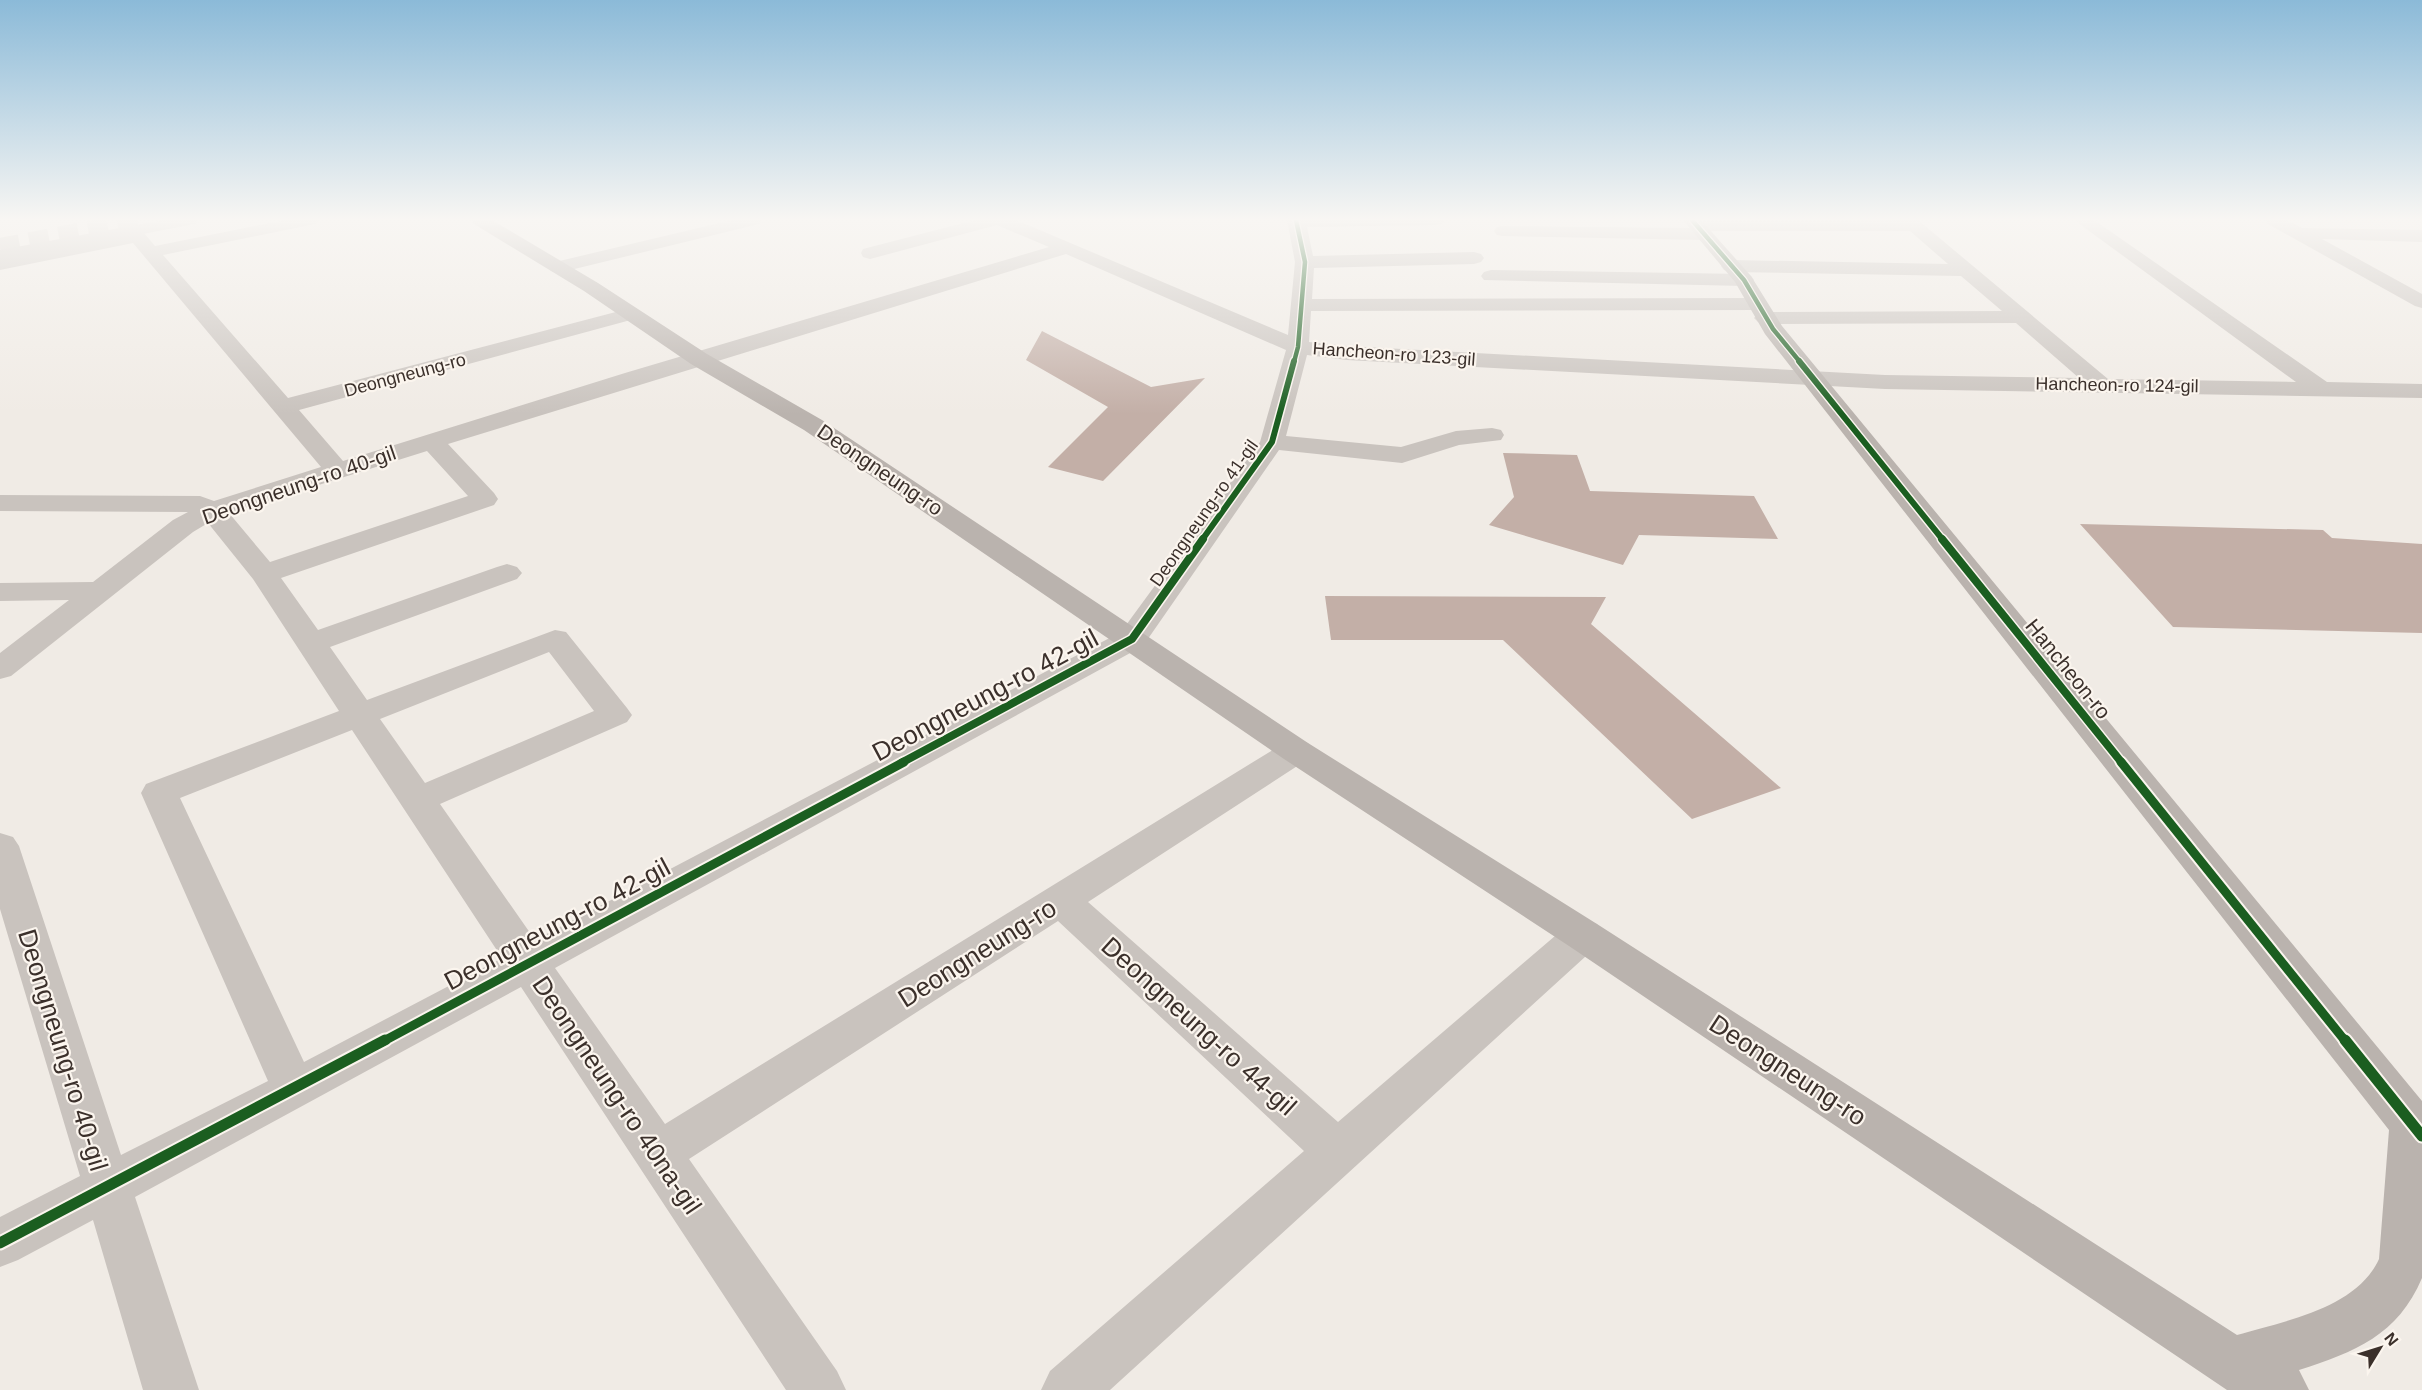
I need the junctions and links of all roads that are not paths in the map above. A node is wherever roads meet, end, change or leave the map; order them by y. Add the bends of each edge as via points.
1 (179, 285) edge
2 (586, 285) edge
3 (944, 285) edge
4 (1152, 285) edge
5 (1303, 285) edge
6 (1635, 285) edge
7 (1744, 285) edge
8 (1820, 285) edge
9 (1984, 285) edge
10 (2174, 285) edge
11 (2391, 285) edge
12 (1750, 292) junction
13 (2422, 302) edge
14 (1301, 305) junction
15 (631, 314) junction
16 (2022, 317) junction
17 (1298, 347) junction
18 (699, 359) junction
19 (1813, 378) junction
20 (2102, 385) junction
21 (2321, 389) junction
22 (2422, 391) edge
23 (284, 407) junction
24 (1492, 435) dead end
25 (432, 441) junction
26 (1272, 442) junction
27 (338, 471) junction
28 (0, 503) edge
29 (212, 510) junction
30 (507, 573) dead end
31 (264, 574) junction
32 (100, 591) junction
33 (0, 592) edge
34 (1132, 639) junction
35 (311, 644) junction
36 (0, 669) edge
37 (360, 715) junction
38 (1296, 751) junction
39 (417, 800) junction
40 (0, 846) edge
41 (1060, 900) junction
42 (1583, 935) junction
43 (528, 963) junction
44 (294, 1089) junction
45 (2419, 1128) edge
46 (1338, 1152) junction
47 (658, 1154) junction
48 (107, 1189) junction
49 (0, 1243) edge
50 (2232, 1363) junction
51 (171, 1390) edge
52 (818, 1390) edge
53 (1070, 1390) edge
54 (2281, 1390) edge

1 - 23 street
2 - 15 main road, Deongneung-ro
3 - 18 street
4 - 17 street, Hancheon-ro 123-gil
5 - 14 street, Deongneung-ro 41-gil
6 - 12 street
7 - 12 main road, Hancheon-ro
8 - 12 street
9 - 16 street
10 - 21 street
11 - 13 street
12 - 14 street
12 - 16 street
12 - 19 main road, Hancheon-ro
14 - 17 street, Deongneung-ro 41-gil
15 - 18 main road, Deongneung-ro
15 - 23 street, Deongneung-ro
16 - 20 street
17 - 19 street, Hancheon-ro 123-gil
17 - 26 street, Deongneung-ro 41-gil
18 - 25 street, Deongneung-ro 40-gil
18 - 34 main road, Deongneung-ro via 813,425
19 - 20 street, Hancheon-ro 124-gil
19 - 45 main road, Hancheon-ro
20 - 21 street, Hancheon-ro 124-gil
21 - 22 street, Hancheon-ro 124-gil
23 - 27 street
24 - 26 street via 1456,438 1402,455
25 - 27 street, Deongneung-ro 40-gil
25 - 31 street via 485,499
26 - 34 street, Deongneung-ro 41-gil
27 - 29 street, Deongneung-ro 40-gil
28 - 29 street via 200,504
29 - 31 street, Deongneung-ro 40na-gil
29 - 32 street, Deongneung-ro 40-gil via 183,526
30 - 35 street
31 - 35 street, Deongneung-ro 40na-gil
32 - 33 street
32 - 36 street, Deongneung-ro 40-gil
34 - 38 main road, Deongneung-ro
34 - 43 street, Deongneung-ro 42-gil
35 - 37 street, Deongneung-ro 40na-gil
37 - 39 street, Deongneung-ro 40na-gil
37 - 39 street via 555,639 615,715
37 - 44 street via 159,793
38 - 41 street, Deongneung-ro
38 - 42 main road, Deongneung-ro
39 - 43 street, Deongneung-ro 40na-gil
40 - 48 street, Deongneung-ro 40-gil
41 - 46 street, Deongneung-ro 44-gil
41 - 47 street, Deongneung-ro
42 - 46 street
42 - 50 main road, Deongneung-ro
43 - 44 street, Deongneung-ro 42-gil
43 - 47 street, Deongneung-ro 40na-gil
44 - 48 street, Deongneung-ro 42-gil
45 - 50 main road via 2404,1260 2394,1283 2367,1313 2325,1335
46 - 53 street
47 - 52 street, Deongneung-ro 40na-gil
48 - 49 street, Deongneung-ro 42-gil
48 - 51 street, Deongneung-ro 40-gil
50 - 54 main road, Deongneung-ro

